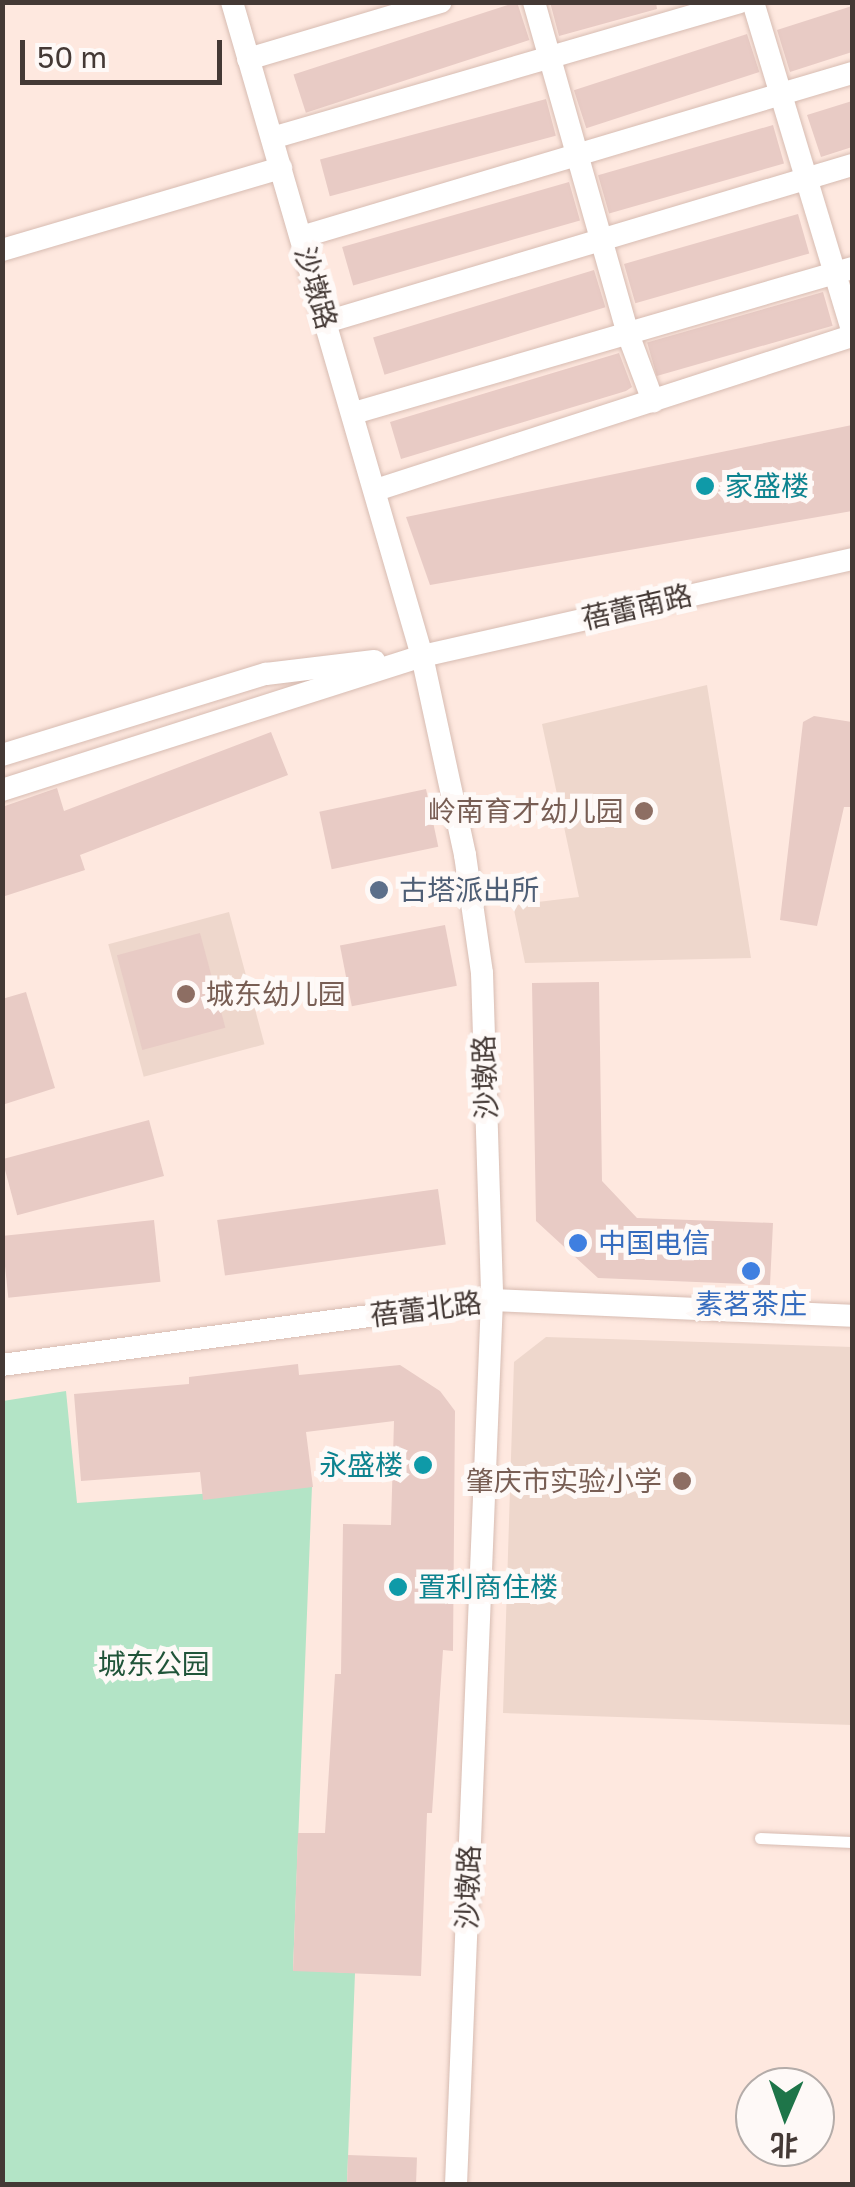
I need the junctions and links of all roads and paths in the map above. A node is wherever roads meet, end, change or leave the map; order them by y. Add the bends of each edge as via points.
1 (232, 2) edge
2 (441, 2) edge
3 (534, 2) edge
4 (738, 2) edge
5 (754, 2) edge
6 (248, 58) junction
7 (549, 58) junction
8 (852, 72) edge
9 (781, 93) junction
10 (272, 138) junction
11 (577, 154) junction
12 (852, 165) edge
13 (281, 168) junction
14 (806, 179) junction
15 (301, 236) junction
16 (602, 240) junction
17 (2, 250) edge
18 (844, 271) edge
19 (326, 322) junction
20 (852, 333) edge
21 (628, 334) junction
22 (653, 402) junction
23 (354, 413) junction
24 (376, 490) junction
25 (852, 558) edge
26 (422, 656) junction
27 (2, 755) edge
28 (2, 790) edge
29 (492, 1300) junction
30 (852, 1316) edge
31 (2, 1365) edge
32 (760, 1838) dead end
33 (852, 1842) edge
34 (456, 2184) edge

1 - 6 street, 沙墩路
2 - 6 street
3 - 7 street
4 - 7 street
5 - 9 street
6 - 10 street, 沙墩路
7 - 10 street
7 - 11 street
8 - 9 street
9 - 11 street
9 - 14 street
10 - 13 street, 沙墩路
11 - 15 street
11 - 16 street
12 - 14 street
13 - 15 street, 沙墩路
13 - 17 street
14 - 16 street
14 - 18 street
15 - 19 street, 沙墩路
16 - 19 street
16 - 21 street
18 - 20 street
18 - 21 street
19 - 23 street, 沙墩路
20 - 22 street
21 - 22 street
21 - 23 street
22 - 24 street
23 - 24 street, 沙墩路
24 - 26 street, 沙墩路
25 - 26 street, 蓓蕾南路
26 - 27 street, 蓓蕾南路 via 266,674
26 - 28 street, 蓓蕾南路
26 - 29 street, 沙墩路 via 465,855 482,973
29 - 30 street, 蓓蕾北路
29 - 31 street, 蓓蕾北路
29 - 34 street, 沙墩路
32 - 33 lane

